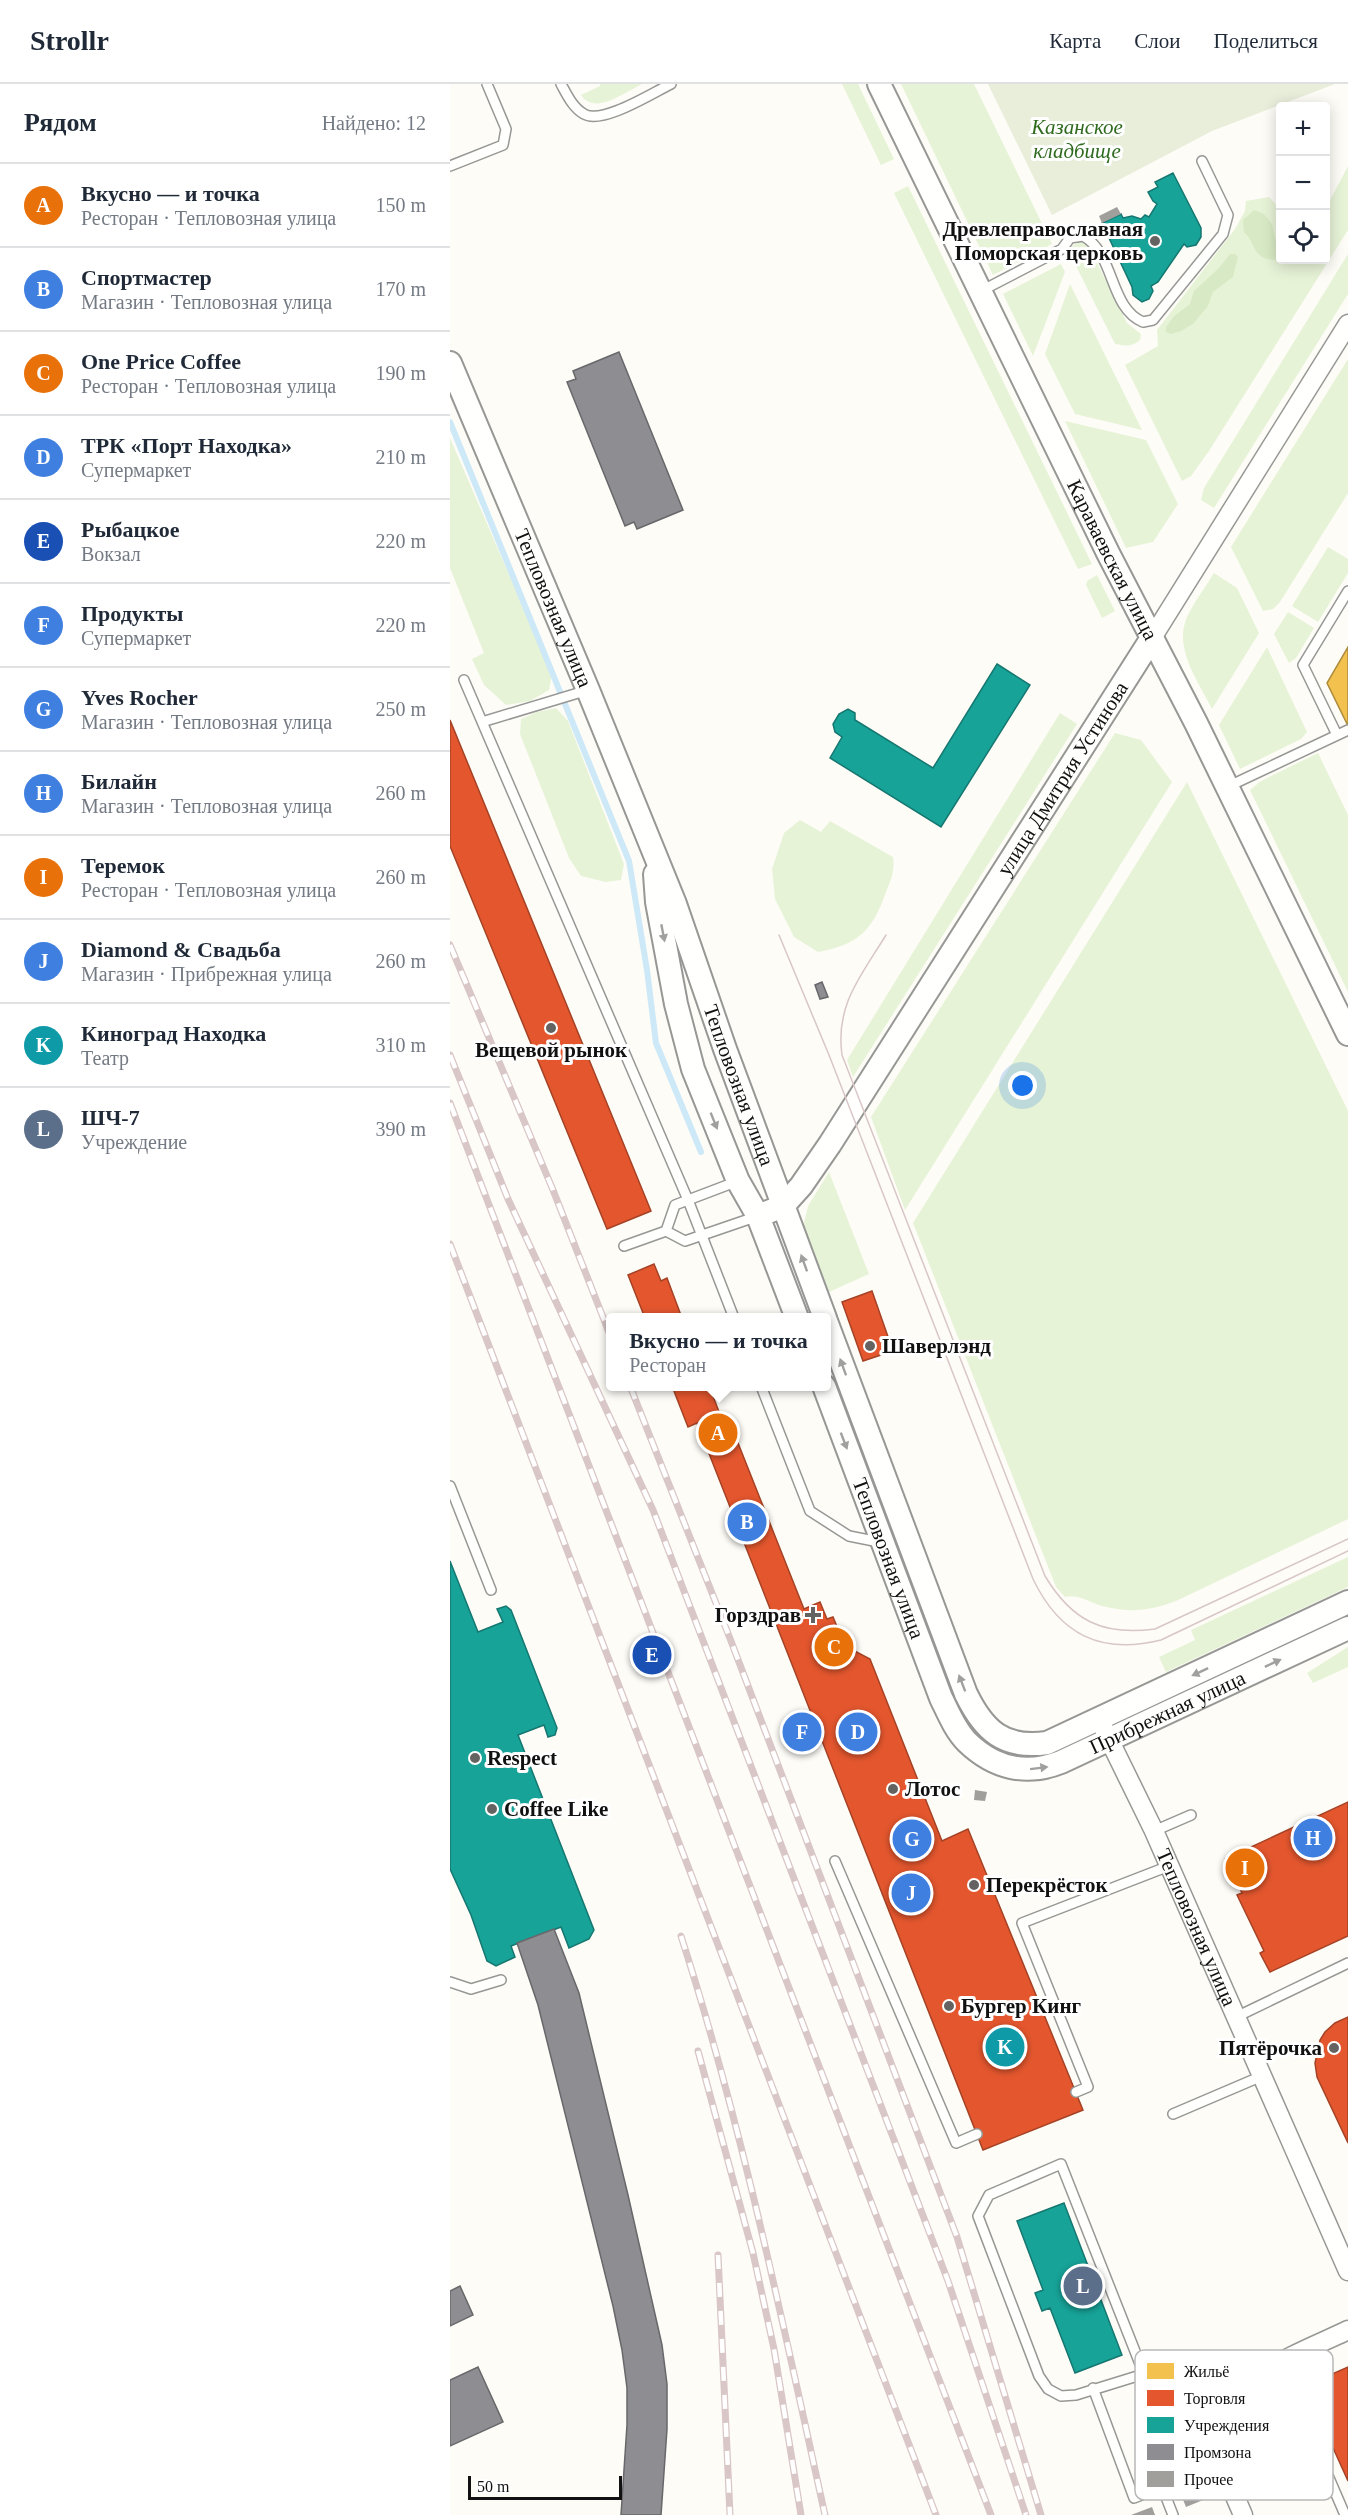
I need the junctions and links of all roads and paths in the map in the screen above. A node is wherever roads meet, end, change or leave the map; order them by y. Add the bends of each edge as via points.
1 (487, 84) edge
2 (561, 84) edge
3 (671, 84) edge
4 (879, 84) edge
5 (1202, 161) dead end
6 (450, 166) edge
7 (981, 292) junction
8 (1348, 324) edge
9 (450, 363) edge
10 (1348, 591) edge
11 (1152, 638) junction
12 (464, 680) dead end
13 (579, 692) junction
14 (482, 722) junction
15 (1348, 730) edge
16 (1337, 735) junction
17 (1227, 787) junction
18 (654, 855) junction
19 (1348, 1034) edge
20 (738, 1181) junction
21 (688, 1200) junction
22 (783, 1206) junction
23 (758, 1216) junction
24 (666, 1231) junction
25 (702, 1236) junction
26 (624, 1246) dead end
27 (732, 1313) edge
28 (795, 1313) edge
29 (823, 1313) edge
30 (831, 1335) edge
31 (763, 1391) edge
32 (826, 1391) edge
33 (450, 1486) edge
34 (883, 1543) junction
35 (491, 1590) dead end
36 (1348, 1602) edge
37 (1348, 1628) edge
38 (1100, 1718) junction
39 (993, 1732) joint
40 (1109, 1740) junction
41 (984, 1755) joint
42 (1191, 1815) dead end
43 (1154, 1831) junction
44 (835, 1861) dead end
45 (1169, 1866) junction
46 (1348, 1963) edge
47 (501, 1980) dead end
48 (450, 1983) edge
49 (1236, 2017) junction
50 (1262, 2076) junction
51 (1076, 2092) dead end
52 (1173, 2114) dead end
53 (977, 2134) dead end
54 (1348, 2271) edge
55 (1348, 2330) edge
56 (1308, 2350) edge
57 (1135, 2351) edge
58 (1135, 2376) edge
59 (1093, 2388) junction
60 (1333, 2487) edge
61 (1135, 2498) edge
62 (1167, 2500) edge
63 (1237, 2500) edge
64 (1173, 2515) edge
65 (1243, 2515) edge
66 (1345, 2515) edge

1 - 6 lane via 506,129 503,145
2 - 3 lane via 577,108 593,118 609,115
4 - 7 street, Караваевская улица
5 - 7 lane via 1228,215 1223,234 1153,320 1143,322 1128,312 1095,245 1083,237 1070,238 1062,249
7 - 11 street, Караваевская улица
8 - 11 street, улица Дмитрия Устинова
9 - 13 street, Тепловозная улица
10 - 16 lane via 1303,665
11 - 17 street, Караваевская улица
11 - 22 street, улица Дмитрия Устинова via 835,1136
12 - 14 lane
13 - 14 lane
13 - 18 street, Тепловозная улица
14 - 21 lane
15 - 16 lane
16 - 17 lane
17 - 19 street, Караваевская улица
18 -> 20 street, Тепловозная улица via 657,902 676,1004 690,1058
18 - 22 street, Тепловозная улица via 675,903
20 - 21 lane
20 - 23 street, Тепловозная улица
21 - 24 lane via 675,1205
21 - 25 lane
22 - 23 street, улица Дмитрия Устинова
29 -> 22 street, Тепловозная улица
23 - 25 lane
23 - 28 street, Тепловозная улица
24 - 25 lane via 685,1241
24 - 26 lane
25 - 27 lane
39 -> 30 street, Тепловозная улица via 976,1715 966,1694
31 - 34 lane via 810,1511 849,1536
32 -> 34 street, Тепловозная улица
33 - 35 lane
34 - 41 street, Тепловозная улица via 941,1698 966,1741
36 -> 38 street, Прибрежная улица
40 -> 37 street, Прибрежная улица
38 - 39 street, Прибрежная улица via 1047,1743 1028,1746 1009,1742
38 - 40 street, Тепловозная улица
41 -> 40 street, Прибрежная улица via 1021,1770 1042,1769
40 - 43 street, Тепловозная улица
42 - 43 lane
43 - 45 street, Тепловозная улица
44 - 53 lane via 956,2143
45 - 49 street, Тепловозная улица
45 - 51 lane via 1022,1923 1088,2087
46 - 49 lane
47 - 48 lane via 471,1989
49 - 50 street, Тепловозная улица
50 - 52 lane
50 - 54 street, Тепловозная улица
55 - 56 street
57 - 59 lane via 1061,2164 989,2195 978,2216 1039,2376 1048,2390 1061,2396
58 - 59 lane
59 - 61 lane
60 - 66 lane
62 - 64 lane
63 - 65 street

